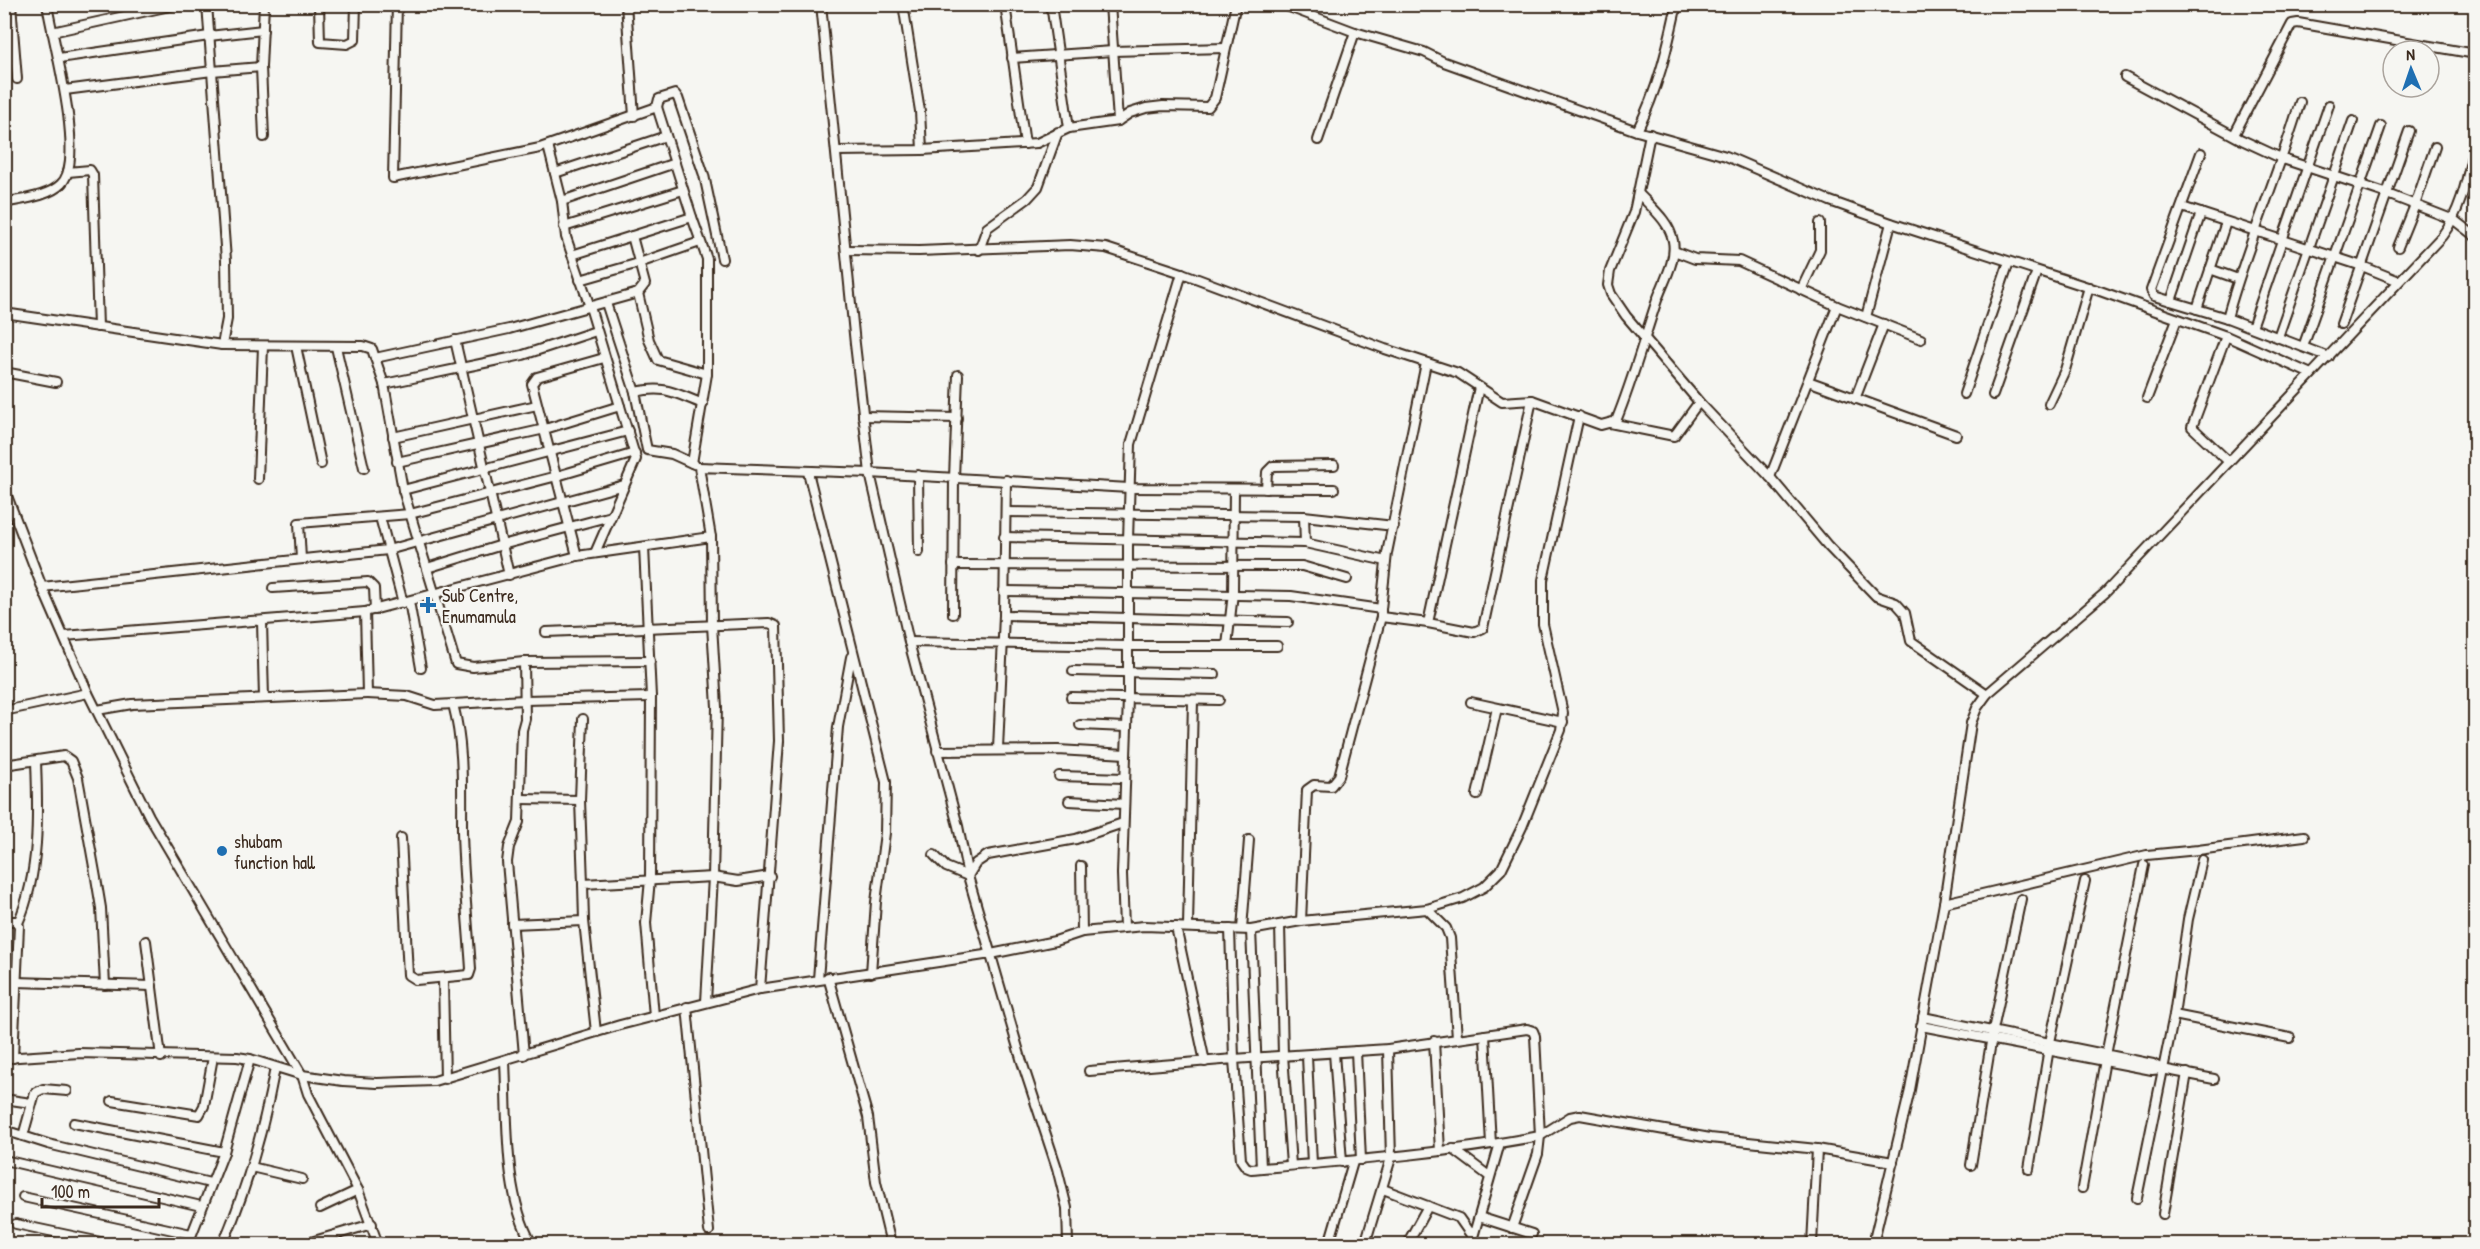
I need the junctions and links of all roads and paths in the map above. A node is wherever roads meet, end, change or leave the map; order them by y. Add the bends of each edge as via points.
1 (10, 4) edge
2 (47, 4) edge
3 (179, 4) edge
4 (207, 4) edge
5 (264, 4) edge
6 (319, 4) edge
7 (356, 4) edge
8 (397, 4) edge
9 (626, 4) edge
10 (821, 4) edge
11 (903, 4) edge
12 (1022, 4) edge
13 (1047, 4) edge
14 (1110, 4) edge
15 (1236, 4) edge
16 (1281, 4) edge
17 (1677, 4) edge
18 (1005, 5) edge
19 (263, 30) junction
20 (52, 32) junction
21 (1355, 32) junction
22 (209, 36) junction
23 (1225, 48) junction
24 (1113, 51) junction
25 (2475, 54) edge
26 (1057, 55) junction
27 (59, 58) junction
28 (1012, 58) junction
29 (261, 68) junction
30 (212, 71) junction
31 (2125, 77) dead end
32 (17, 79) dead end
33 (65, 90) junction
34 (2300, 102) dead end
35 (2329, 105) dead end
36 (657, 107) junction
37 (634, 116) junction
38 (1118, 121) junction
39 (2353, 121) dead end
40 (2381, 126) dead end
41 (1069, 128) junction
42 (1637, 131) junction
43 (2409, 131) dead end
44 (1058, 132) junction
45 (1650, 134) junction
46 (2234, 135) junction
47 (666, 136) junction
48 (264, 137) dead end
49 (2475, 139) edge
50 (1318, 140) dead end
51 (1025, 144) junction
52 (548, 146) junction
53 (2435, 147) dead end
54 (922, 150) junction
55 (837, 151) junction
56 (2201, 153) dead end
57 (2283, 159) junction
58 (675, 163) junction
59 (2307, 167) junction
60 (68, 172) junction
61 (555, 173) junction
62 (2334, 175) junction
63 (2360, 184) junction
64 (683, 190) junction
65 (1639, 194) junction
66 (2387, 194) junction
67 (562, 201) junction
68 (4, 203) edge
69 (2415, 206) junction
70 (2182, 207) junction
71 (2201, 213) junction
72 (692, 217) junction
73 (2454, 220) junction
74 (2226, 222) junction
75 (1891, 223) junction
76 (1820, 224) dead end
77 (564, 227) junction
78 (2255, 232) junction
79 (632, 236) junction
80 (2475, 237) edge
81 (2282, 240) junction
82 (700, 242) junction
83 (2398, 247) dead end
84 (846, 250) junction
85 (980, 250) junction
86 (2308, 250) junction
87 (1674, 251) junction
88 (572, 255) junction
89 (2336, 257) junction
90 (722, 259) dead end
91 (2009, 262) junction
92 (639, 263) junction
93 (2362, 266) junction
94 (2210, 269) junction
95 (2037, 270) junction
96 (1182, 273) junction
97 (2238, 279) junction
98 (580, 280) junction
99 (2399, 281) junction
100 (2089, 287) junction
101 (1801, 290) junction
102 (638, 293) junction
103 (2171, 301) junction
104 (606, 303) junction
105 (1837, 306) junction
106 (590, 307) junction
107 (2197, 309) junction
108 (4, 313) edge
109 (1866, 317) junction
110 (2227, 318) junction
111 (2177, 319) junction
112 (1884, 324) junction
113 (2341, 324) dead end
114 (98, 327) junction
115 (2252, 327) junction
116 (596, 331) junction
117 (2226, 336) junction
118 (1644, 338) junction
119 (2278, 338) junction
120 (1922, 339) dead end
121 (455, 340) junction
122 (222, 345) junction
123 (263, 346) junction
124 (296, 346) junction
125 (336, 347) junction
126 (2303, 347) junction
127 (604, 357) junction
128 (2329, 357) junction
129 (375, 358) junction
130 (1426, 363) junction
131 (462, 369) junction
132 (4, 372) edge
133 (708, 374) junction
134 (2311, 374) junction
135 (958, 375) dead end
136 (1808, 381) junction
137 (56, 382) dead end
138 (384, 384) junction
139 (1479, 387) junction
140 (635, 392) junction
141 (1964, 394) dead end
142 (1993, 395) dead end
143 (1855, 399) junction
144 (2147, 399) dead end
145 (1532, 400) junction
146 (1699, 402) junction
147 (703, 404) junction
148 (2049, 404) dead end
149 (537, 405) junction
150 (620, 406) junction
151 (863, 416) junction
152 (1579, 416) junction
153 (957, 418) junction
154 (473, 419) junction
155 (1608, 422) junction
156 (544, 429) junction
157 (628, 431) junction
158 (1956, 435) dead end
159 (393, 437) junction
160 (479, 445) junction
161 (550, 452) junction
162 (635, 453) junction
163 (397, 462) junction
164 (2229, 462) junction
165 (321, 464) dead end
166 (695, 465) junction
167 (1334, 465) dead end
168 (364, 468) dead end
169 (484, 468) junction
170 (808, 472) junction
171 (870, 473) junction
172 (918, 475) junction
173 (557, 476) junction
174 (1770, 477) junction
175 (954, 478) junction
176 (258, 479) dead end
177 (1006, 480) junction
178 (624, 484) junction
179 (4, 488) edge
180 (1129, 488) junction
181 (1266, 489) junction
182 (1334, 489) dead end
183 (403, 490) junction
184 (1234, 490) junction
185 (490, 494) junction
186 (563, 502) junction
187 (1005, 512) junction
188 (410, 514) junction
189 (1129, 514) junction
190 (1234, 515) junction
191 (611, 516) junction
192 (1304, 516) junction
193 (380, 517) junction
194 (496, 520) junction
195 (570, 526) junction
196 (1394, 526) junction
197 (711, 537) junction
198 (1004, 537) junction
199 (1128, 540) junction
200 (1234, 542) junction
201 (418, 543) junction
202 (1305, 543) junction
203 (502, 545) junction
204 (644, 547) junction
205 (388, 550) junction
206 (919, 552) dead end
207 (595, 553) junction
208 (578, 556) junction
209 (301, 559) junction
210 (1386, 561) junction
211 (1004, 563) junction
212 (953, 565) junction
213 (1129, 567) junction
214 (1233, 567) junction
215 (427, 568) junction
216 (508, 575) junction
217 (1347, 579) dead end
218 (42, 587) junction
219 (273, 588) dead end
220 (1004, 591) junction
221 (1129, 592) junction
222 (1233, 593) junction
223 (434, 594) junction
224 (406, 602) junction
225 (375, 610) junction
226 (366, 612) junction
227 (1381, 613) junction
228 (953, 614) dead end
229 (1004, 615) junction
230 (1128, 618) junction
231 (1230, 621) junction
232 (261, 622) junction
233 (1288, 622) dead end
234 (1428, 623) junction
235 (712, 625) junction
236 (648, 628) junction
237 (546, 632) dead end
238 (64, 636) junction
239 (909, 642) junction
240 (1003, 644) junction
241 (1128, 646) junction
242 (1227, 646) junction
243 (1277, 646) dead end
244 (852, 653) junction
245 (650, 661) junction
246 (524, 662) junction
247 (421, 668) dead end
248 (1073, 671) dead end
249 (1128, 671) junction
250 (1215, 674) dead end
251 (88, 693) junction
252 (367, 694) junction
253 (1988, 694) junction
254 (651, 697) junction
255 (1071, 697) dead end
256 (264, 698) junction
257 (1128, 698) junction
258 (525, 700) junction
259 (1193, 700) junction
260 (1219, 700) dead end
261 (1471, 702) dead end
262 (453, 704) junction
263 (1497, 708) junction
264 (97, 710) junction
265 (4, 711) edge
266 (583, 719) dead end
267 (1563, 722) junction
268 (1080, 725) dead end
269 (1126, 727) junction
270 (998, 749) junction
271 (937, 751) junction
272 (1126, 754) junction
273 (36, 761) junction
274 (4, 765) edge
275 (1059, 776) dead end
276 (1125, 778) junction
277 (1478, 795) dead end
278 (521, 799) junction
279 (580, 800) junction
280 (1069, 801) dead end
281 (1125, 804) junction
282 (1123, 823) junction
283 (2304, 836) dead end
284 (401, 838) dead end
285 (1250, 840) dead end
286 (934, 855) dead end
287 (2202, 860) dead end
288 (1081, 866) dead end
289 (2144, 866) dead end
290 (770, 876) junction
291 (968, 876) junction
292 (713, 877) junction
293 (650, 879) junction
294 (2085, 881) dead end
295 (583, 884) junction
296 (2021, 899) dead end
297 (1944, 903) junction
298 (1427, 909) junction
299 (4, 921) edge
300 (584, 921) junction
301 (1301, 921) junction
302 (18, 922) junction
303 (513, 924) junction
304 (1280, 925) junction
305 (1188, 926) junction
306 (1124, 927) junction
307 (1176, 927) junction
308 (1230, 929) junction
309 (1242, 929) junction
310 (1251, 930) junction
311 (1082, 932) junction
312 (146, 941) dead end
313 (991, 954) junction
314 (871, 973) junction
315 (828, 978) junction
316 (443, 979) junction
317 (818, 979) junction
318 (16, 982) junction
319 (105, 985) junction
320 (152, 986) junction
321 (760, 989) junction
322 (706, 1002) junction
323 (687, 1007) junction
324 (2174, 1014) junction
325 (654, 1016) junction
326 (1922, 1022) junction
327 (1993, 1030) junction
328 (596, 1032) junction
329 (1485, 1035) junction
330 (1457, 1038) junction
331 (2290, 1038) dead end
332 (1992, 1040) junction
333 (1434, 1041) junction
334 (2050, 1046) junction
335 (1388, 1049) junction
336 (1356, 1051) junction
337 (1334, 1053) junction
338 (524, 1055) junction
339 (1283, 1055) junction
340 (1307, 1056) junction
341 (161, 1057) junction
342 (2105, 1057) junction
343 (9, 1058) edge
344 (213, 1058) junction
345 (1256, 1058) junction
346 (250, 1059) junction
347 (1234, 1059) junction
348 (505, 1061) junction
349 (1205, 1062) junction
350 (276, 1068) junction
351 (2162, 1069) junction
352 (1089, 1071) dead end
353 (2187, 1073) junction
354 (302, 1075) junction
355 (445, 1079) junction
356 (2214, 1079) dead end
357 (67, 1091) dead end
358 (4, 1099) edge
359 (112, 1101) dead end
360 (32, 1103) junction
361 (74, 1123) dead end
362 (4, 1130) edge
363 (23, 1136) junction
364 (1540, 1136) junction
365 (1500, 1143) junction
366 (1491, 1144) junction
367 (1453, 1149) junction
368 (1817, 1149) junction
369 (1440, 1151) junction
370 (224, 1152) junction
371 (1391, 1158) junction
372 (4, 1160) edge
373 (1358, 1161) junction
374 (1342, 1162) junction
375 (1893, 1162) junction
376 (1312, 1164) junction
377 (1292, 1165) junction
378 (1971, 1165) dead end
379 (250, 1167) junction
380 (1261, 1168) junction
381 (2029, 1169) dead end
382 (1489, 1176) junction
383 (302, 1179) dead end
384 (210, 1183) junction
385 (2082, 1188) dead end
386 (1383, 1189) junction
387 (358, 1190) junction
388 (23, 1197) dead end
389 (2137, 1198) dead end
390 (201, 1206) junction
391 (1428, 1206) junction
392 (320, 1208) dead end
393 (2163, 1214) dead end
394 (1479, 1217) junction
395 (16, 1224) dead end
396 (372, 1224) junction
397 (1512, 1228) junction
398 (709, 1231) dead end
399 (191, 1234) junction
400 (1532, 1234) dead end
401 (314, 1241) dead end
402 (1330, 1242) edge
403 (1472, 1242) edge
404 (110, 1245) edge
405 (188, 1245) edge
406 (223, 1245) edge
407 (378, 1245) edge
408 (532, 1245) edge
409 (891, 1245) edge
410 (1068, 1245) edge
411 (1345, 1245) edge
412 (1365, 1245) edge
413 (1407, 1245) edge
414 (1812, 1245) edge
415 (1873, 1245) edge

1 - 32 street
2 - 20 street
3 - 20 street
4 - 22 street
5 - 19 street
6 - 7 street via 320,42 347,44 355,40
8 - 52 street via 393,178
9 - 37 street
10 - 55 street
11 - 54 street via 920,111
12 - 18 street
13 - 26 street via 1052,11
14 - 24 street
15 - 23 street
16 - 21 street
17 - 42 street via 1653,99
18 - 28 street
19 - 22 street
19 - 29 street
20 - 27 street
21 - 42 street via 1424,52
21 - 50 street
22 - 27 street
22 - 30 street
23 - 24 street
23 - 38 street via 1215,98 1208,107 1146,108
24 - 26 street
24 - 38 street
25 - 46 street via 2292,24
26 - 28 street
26 - 41 street
27 - 33 street
28 - 51 street
29 - 30 street
29 - 48 street
30 - 33 street
30 - 122 street via 226,260 227,319
31 - 46 street
33 - 60 street via 70,137
34 - 57 street
35 - 59 street
36 - 37 street
36 - 47 street
36 - 90 street via 659,99 675,94 678,98 704,175
37 - 52 street
38 - 41 street
39 - 62 street
40 - 63 street
41 - 44 street
42 - 45 street
43 - 66 street
44 - 51 street
44 - 85 street via 1038,187 987,228
45 - 65 street
45 - 75 street via 1726,156
46 - 57 street
47 - 58 street
47 - 61 street
49 - 73 street
51 - 54 street
52 - 61 street
53 - 69 street
54 - 55 street
55 - 84 street
56 - 70 street
57 - 59 street
57 - 78 street
58 - 64 street
58 - 67 street
59 - 62 street
59 - 81 street
60 - 68 street via 54,189
60 - 114 street via 86,169 93,175
61 - 67 street
62 - 63 street
62 - 86 street
63 - 66 street
63 - 89 street
64 - 72 street
64 - 77 street
65 - 87 street via 1666,224
65 - 118 street via 1608,285
66 - 69 street
66 - 93 street
67 - 77 street
69 - 73 street
69 - 83 street
70 - 71 street
70 - 103 street via 2151,290 2154,296
71 - 74 street
71 - 103 street
72 - 79 street
72 - 82 street
73 - 80 street
73 - 99 street
74 - 78 street
74 - 94 street
75 - 91 street
75 - 109 street
76 - 101 street via 1820,250
77 - 88 street
78 - 81 street
78 - 97 street
79 - 88 street
79 - 92 street
81 - 86 street
81 - 115 street
82 - 92 street
82 - 133 street via 707,259
84 - 85 street
84 - 151 street
85 - 96 street via 1070,245 1106,248
86 - 89 street
86 - 119 street
87 - 101 street via 1695,259 1739,261
87 - 118 street
88 - 98 street
89 - 93 street
89 - 126 street
91 - 95 street
91 - 141 street
92 - 98 street
92 - 102 street via 645,284
93 - 99 street
93 - 113 street
94 - 97 street
94 - 107 street
95 - 100 street
95 - 142 street
96 - 130 street
96 - 180 street via 1133,435
97 - 110 street
98 - 106 street
99 - 128 street
100 - 111 street
100 - 148 street via 2065,370
101 - 105 street
102 - 104 street
102 - 133 street via 658,360
103 - 107 street
104 - 106 street
104 - 140 street
105 - 109 street
105 - 136 street
106 - 116 street
106 - 121 street
107 - 110 street
108 - 114 street
109 - 112 street
110 - 115 street
111 - 117 street
111 - 144 street
112 - 120 street
112 - 143 street
114 - 122 street
115 - 119 street
116 - 127 street
116 - 131 street via 523,355
117 - 134 street
117 - 164 street via 2192,427
118 - 146 street
118 - 155 street via 1632,383 1616,421
119 - 126 street
121 - 129 street
121 - 131 street
122 - 123 street
123 - 124 street
123 - 176 street
124 - 125 street
124 - 165 street
125 - 129 street via 369,346
125 - 168 street
126 - 128 street
127 - 149 street via 533,380
127 - 150 street
128 - 134 street
129 - 138 street
130 - 139 street via 1458,373
130 - 196 street
131 - 138 street
131 - 154 street
132 - 137 street
133 - 147 street
134 - 164 street
135 - 153 street
136 - 143 street
136 - 174 street
138 - 159 street
139 - 145 street via 1502,402
139 - 234 street
140 - 147 street via 655,387
140 - 166 street via 647,450 672,454
143 - 158 street
145 - 152 street
145 - 234 street via 1483,628 1474,632
146 - 155 street via 1674,436
146 - 174 street
147 - 166 street
149 - 154 street
149 - 156 street
150 - 156 street
150 - 157 street
151 - 153 street
151 - 171 street
152 - 155 street via 1601,425
152 - 267 street via 1543,580 1543,624
153 - 175 street
154 - 159 street
154 - 160 street
156 - 160 street
156 - 161 street
157 - 161 street
157 - 162 street
159 - 163 street
160 - 163 street
160 - 169 street
161 - 169 street
161 - 173 street
162 - 173 street
162 - 178 street
163 - 183 street
164 - 253 street via 2105,593
166 - 170 street
166 - 197 street
167 - 181 street via 1273,466 1267,472
169 - 183 street
169 - 185 street
170 - 171 street
170 - 244 street
171 - 172 street
171 - 239 street
172 - 175 street
172 - 206 street
173 - 185 street
173 - 186 street
174 - 253 street via 1876,596 1896,603 1905,613 1911,641
175 - 177 street
175 - 212 street
177 - 180 street
177 - 187 street
178 - 186 street
178 - 191 street
179 - 218 street
180 - 184 street
180 - 189 street
181 - 182 street
181 - 184 street
183 - 188 street
184 - 190 street
185 - 188 street
185 - 194 street
186 - 194 street
186 - 195 street
187 - 189 street
187 - 198 street
188 - 193 street
188 - 201 street
189 - 190 street
189 - 199 street
190 - 192 street
190 - 200 street
191 - 195 street
191 - 207 street
192 - 196 street
192 - 202 street
193 - 205 street
193 - 209 street via 299,523
194 - 201 street
194 - 203 street
195 - 203 street
195 - 208 street
196 - 210 street
197 - 204 street
197 - 235 street
198 - 199 street
198 - 211 street
199 - 200 street
199 - 213 street
200 - 202 street
200 - 214 street
201 - 205 street
201 - 215 street
202 - 210 street
203 - 215 street
203 - 216 street
204 - 207 street
204 - 236 street
205 - 209 street
205 - 224 street
207 - 208 street
208 - 216 street
209 - 218 street
210 - 227 street
211 - 212 street
211 - 213 street
211 - 220 street
212 - 228 street
213 - 214 street
213 - 221 street
214 - 217 street via 1302,566
214 - 222 street
215 - 223 street
216 - 223 street
218 - 238 street
219 - 225 street via 371,583
220 - 221 street
220 - 229 street
221 - 222 street
221 - 230 street
222 - 227 street via 1291,596
222 - 231 street
223 - 224 street
223 - 246 street via 456,664 473,667
224 - 225 street
224 - 247 street
225 - 226 street
226 - 232 street
226 - 252 street
227 - 234 street
227 - 301 street via 1339,776 1331,786 1314,785 1307,790
229 - 230 street
229 - 240 street
230 - 231 street
230 - 241 street
231 - 233 street
231 - 242 street
232 - 238 street
232 - 256 street
235 - 236 street
235 - 290 street via 776,626 780,741
235 - 292 street via 717,707
236 - 237 street
236 - 245 street
238 - 251 street
239 - 240 street
239 - 271 street
240 - 241 street
240 - 270 street
241 - 242 street
241 - 249 street
242 - 243 street
244 - 314 street via 886,782
244 - 317 street via 838,727
245 - 246 street
245 - 254 street
246 - 258 street
248 - 249 street
249 - 250 street
249 - 257 street
251 - 264 street
251 - 265 street
252 - 256 street
252 - 262 street via 407,696 435,705
253 - 297 street via 1971,723
254 - 258 street
254 - 293 street
255 - 257 street
256 - 264 street via 132,704
257 - 259 street
257 - 269 street
258 - 262 street
258 - 278 street
259 - 260 street
259 - 305 street
261 - 263 street
262 - 316 street via 462,754 462,832 471,969 465,977
263 - 267 street
263 - 277 street
264 - 354 street via 149,816
266 - 279 street
267 - 298 street via 1501,870 1463,898
268 - 269 street
269 - 272 street
270 - 271 street
270 - 272 street
271 - 291 street
272 - 276 street
273 - 274 street
273 - 302 street via 31,878 26,906
273 - 319 street via 64,756 71,761 78,778 101,908
275 - 276 street
276 - 281 street
278 - 279 street
278 - 303 street via 519,822 507,862
279 - 295 street
280 - 281 street
281 - 282 street
282 - 291 street via 1076,839 988,855 976,863
282 - 306 street
283 - 297 street via 2147,855
284 - 316 street via 408,975 416,980
285 - 309 street
286 - 291 street via 946,867
287 - 324 street via 2188,919
288 - 311 street
289 - 342 street
290 - 292 street via 738,881
290 - 321 street
291 - 313 street
292 - 293 street
292 - 322 street
293 - 295 street
293 - 325 street via 646,923
294 - 334 street
295 - 300 street
296 - 327 street
297 - 326 street
298 - 301 street
298 - 330 street via 1446,928 1450,938
299 - 302 street
300 - 303 street
300 - 328 street
301 - 304 street
302 - 318 street
303 - 338 street
304 - 310 street
304 - 339 street
305 - 307 street
305 - 308 street
306 - 307 street
306 - 311 street
307 - 349 street
308 - 309 street
308 - 347 street
309 - 310 street
310 - 345 street
311 - 313 street
312 - 320 street
313 - 314 street
313 - 410 street via 1057,1168 1067,1208
314 - 315 street
315 - 317 street
315 - 409 street via 868,1117 876,1182
316 - 355 street
317 - 321 street
318 - 319 street
318 - 343 street
319 - 320 street
320 - 341 street
321 - 322 street
322 - 323 street
323 - 325 street
323 - 398 street
324 - 331 street
324 - 351 street
325 - 328 street
326 - 327 street
326 - 332 street
326 - 375 street
327 - 332 street
327 - 334 street
328 - 338 street
329 - 330 street
329 - 364 street via 1533,1031
329 - 366 street
330 - 333 street
332 - 334 street
332 - 378 street
333 - 335 street
333 - 369 street
334 - 342 street
334 - 381 street
335 - 336 street
335 - 371 street
336 - 337 street
336 - 373 street
337 - 340 street
337 - 374 street
338 - 348 street
339 - 340 street
339 - 345 street
339 - 377 street
340 - 376 street
341 - 343 street via 79,1053
341 - 344 street
342 - 351 street via 2152,1070
342 - 385 street
344 - 346 street
344 - 359 street via 199,1115
345 - 347 street
345 - 380 street
346 - 350 street
346 - 370 street
347 - 349 street
347 - 380 street via 1241,1160 1246,1167
348 - 355 street
348 - 408 street via 512,1184
349 - 352 street
350 - 354 street
350 - 379 street via 266,1118
351 - 353 street
351 - 389 street
353 - 356 street
353 - 393 street
354 - 355 street via 377,1083
354 - 387 street via 308,1095
357 - 360 street via 38,1090
358 - 360 street
360 - 363 street
361 - 370 street
362 - 363 street
363 - 384 street
364 - 365 street
364 - 368 street via 1580,1115 1710,1138
364 - 397 street via 1538,1154
365 - 366 street
365 - 382 street
366 - 367 street
367 - 369 street
367 - 382 street
368 - 375 street
368 - 414 street
369 - 371 street
370 - 384 street
371 - 373 street
371 - 386 street
372 - 390 street
373 - 374 street
373 - 402 street
374 - 376 street
375 - 415 street
376 - 377 street
377 - 380 street
379 - 383 street
379 - 406 street
382 - 394 street
384 - 390 street
386 - 391 street
386 - 412 street
387 - 392 street
387 - 396 street
388 - 399 street
390 - 399 street
391 - 403 street via 1460,1218
391 - 413 street
394 - 397 street
394 - 403 street
395 - 404 street
396 - 401 street
396 - 407 street
397 - 400 street
399 - 405 street
402 - 411 street

